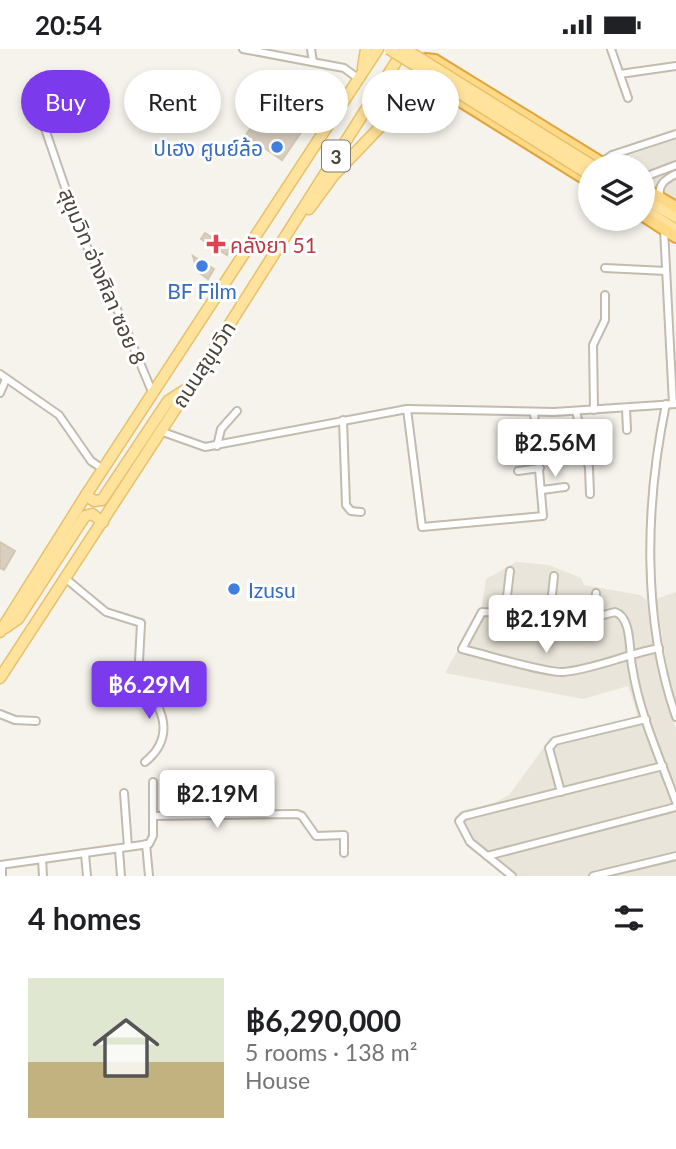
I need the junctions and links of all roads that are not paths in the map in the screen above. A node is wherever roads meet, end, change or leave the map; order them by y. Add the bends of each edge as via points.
1 (243, 49) edge
2 (311, 49) edge
3 (366, 49) edge
4 (378, 49) edge
5 (389, 49) edge
6 (404, 49) edge
7 (436, 49) edge
8 (611, 49) edge
9 (313, 62) junction
10 (676, 66) edge
11 (446, 67) junction
12 (421, 70) edge
13 (620, 74) junction
14 (360, 77) junction
15 (628, 98) dead end
16 (459, 99) edge
17 (46, 133) edge
18 (374, 133) edge
19 (676, 134) edge
20 (581, 154) edge
21 (583, 154) edge
22 (615, 154) edge
23 (676, 165) edge
24 (578, 167) edge
25 (655, 173) edge
26 (578, 174) edge
27 (676, 174) edge
28 (655, 202) edge
29 (655, 205) edge
30 (655, 207) edge
31 (659, 207) junction
32 (676, 207) edge
33 (676, 217) edge
34 (655, 223) edge
35 (664, 229) junction
36 (676, 230) edge
37 (676, 237) edge
38 (268, 263) junction
39 (605, 268) dead end
40 (666, 271) junction
41 (605, 295) dead end
42 (672, 333) edge
43 (3, 376) edge
44 (191, 385) junction
45 (0, 393) edge
46 (153, 394) junction
47 (672, 404) edge
48 (626, 408) junction
49 (407, 409) junction
50 (594, 410) junction
51 (237, 411) dead end
52 (576, 411) junction
53 (534, 412) junction
54 (343, 420) junction
55 (627, 430) dead end
56 (160, 431) junction
57 (217, 446) junction
58 (540, 468) junction
59 (103, 469) junction
60 (518, 471) dead end
61 (565, 487) dead end
62 (542, 490) junction
63 (590, 494) dead end
64 (86, 495) junction
65 (361, 512) dead end
66 (103, 522) junction
67 (510, 572) dead end
68 (554, 576) dead end
69 (65, 578) junction
70 (596, 593) dead end
71 (505, 613) junction
72 (594, 617) junction
73 (549, 624) junction
74 (1, 631) edge
75 (659, 650) junction
76 (630, 655) junction
77 (0, 678) edge
78 (0, 714) edge
79 (676, 717) edge
80 (646, 719) junction
81 (36, 721) dead end
82 (145, 762) dead end
83 (663, 766) junction
84 (152, 782) dead end
85 (561, 792) junction
86 (124, 793) dead end
87 (676, 805) edge
88 (152, 817) junction
89 (146, 844) junction
90 (128, 848) junction
91 (119, 850) junction
92 (344, 853) dead end
93 (85, 854) junction
94 (487, 856) junction
95 (676, 856) edge
96 (42, 859) junction
97 (1, 865) edge
98 (2, 876) edge
99 (43, 876) edge
100 (87, 876) edge
101 (121, 876) edge
102 (149, 876) edge
103 (512, 876) edge
104 (593, 876) edge

1 - 9 street
2 - 9 street
3 - 14 main road
4 - 14 main road, ถนนสุขุมวิท / 3
5 - 24 main road, bridge
6 - 20 main road, bridge
6 - 38 main road, ถนนสุขุมวิท / 3
7 - 11 highway
8 - 13 street
9 - 14 street via 344,68
10 - 13 street
11 - 12 highway via 432,59 420,63
11 - 21 highway
13 - 15 street
14 - 46 main road, ถนนสุขุมวิท / 3
16 - 26 highway
17 - 46 street, สุขุมวิท อ่างศิลา ซอย 8 via 81,234
18 - 38 main road via 334,175
19 - 22 street
23 - 25 street
27 - 31 street via 660,187
28 - 31 highway
29 - 31 main road
30 - 31 main road
31 - 32 highway
31 - 33 main road
31 - 36 main road
34 - 35 highway
35 - 37 highway
35 - 40 street
38 - 44 main road, ถนนสุขุมวิท / 3
39 - 40 street
40 - 42 street
41 - 50 street via 605,320 593,345
42 - 47 street
43 - 45 street
43 - 59 street via 58,415 91,461
44 - 56 main road, ถนนสุขุมวิท / 3
44 - 64 main road via 168,401 102,500
46 - 59 main road, ถนนสุขุมวิท / 3
47 - 48 street
47 - 75 street via 654,481 652,609
48 - 50 street
48 - 55 street
49 - 53 street
49 - 54 street
49 - 62 street via 422,527 543,516
50 - 52 street
51 - 57 street via 221,429
52 - 53 street
52 - 63 street
53 - 58 street
54 - 57 street
54 - 65 street via 346,505
56 - 57 street via 192,445
56 - 66 main road, ถนนสุขุมวิท / 3
58 - 60 street
58 - 62 street
59 - 64 main road, ถนนสุขุมวิท / 3
61 - 62 street
64 - 74 main road, ถนนสุขุมวิท / 3
66 - 69 main road, ถนนสุขุมวิท / 3
66 - 74 main road via 92,514 85,516 18,619
67 - 71 street
68 - 73 street
69 - 77 main road, ถนนสุขุมวิท / 3
69 - 82 street via 106,612 141,623 138,681 164,725 163,743
70 - 72 street
71 - 73 street
71 - 76 street via 482,612 462,649 562,672
72 - 73 street via 560,626
72 - 76 street via 621,614
75 - 76 street
75 - 79 street
76 - 80 street
78 - 81 street
80 - 83 street
80 - 85 street via 555,741 549,748
83 - 85 street
83 - 87 street
84 - 88 street
85 - 94 street via 464,815 459,821 463,831
86 - 90 street
87 - 94 street
88 - 89 street via 153,837
88 - 92 street via 298,814 316,836 344,835
89 - 90 street
89 - 102 street
90 - 91 street
91 - 93 street
91 - 101 street
93 - 96 street
93 - 100 street
94 - 103 street
95 - 104 street
96 - 97 street
96 - 99 street
97 - 98 street

